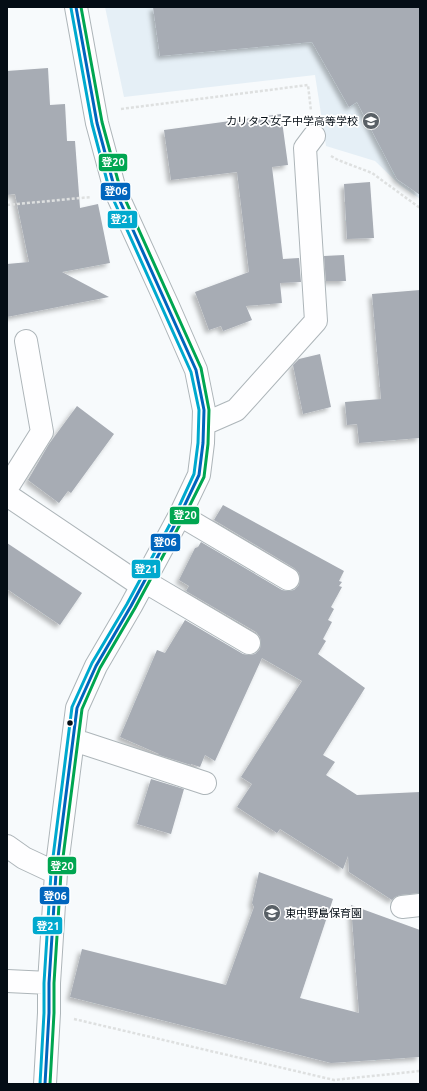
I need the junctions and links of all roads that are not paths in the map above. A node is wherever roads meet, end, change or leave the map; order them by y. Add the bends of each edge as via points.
1 (76, 7) edge
2 (314, 136) road end
3 (26, 341) dead end
4 (204, 424) junction
5 (7, 488) edge
6 (7, 495) edge
7 (180, 515) junction
8 (288, 579) dead end
9 (143, 584) junction
10 (249, 643) dead end
11 (74, 740) junction
12 (205, 783) dead end
13 (7, 846) edge
14 (56, 873) junction
15 (7, 981) edge
16 (49, 983) junction
17 (45, 1084) edge

1 - 4 street via 97,123 115,190 196,370 204,410
2 - 4 street via 305,148 316,321 236,410
3 - 5 street via 42,432
4 - 7 street via 199,475
6 - 9 street
7 - 8 street
7 - 9 street
9 - 10 street
9 - 11 street via 92,673 77,708
11 - 12 street
11 - 14 street
13 - 14 street via 24,858
14 - 16 street
15 - 16 street
16 - 17 street

